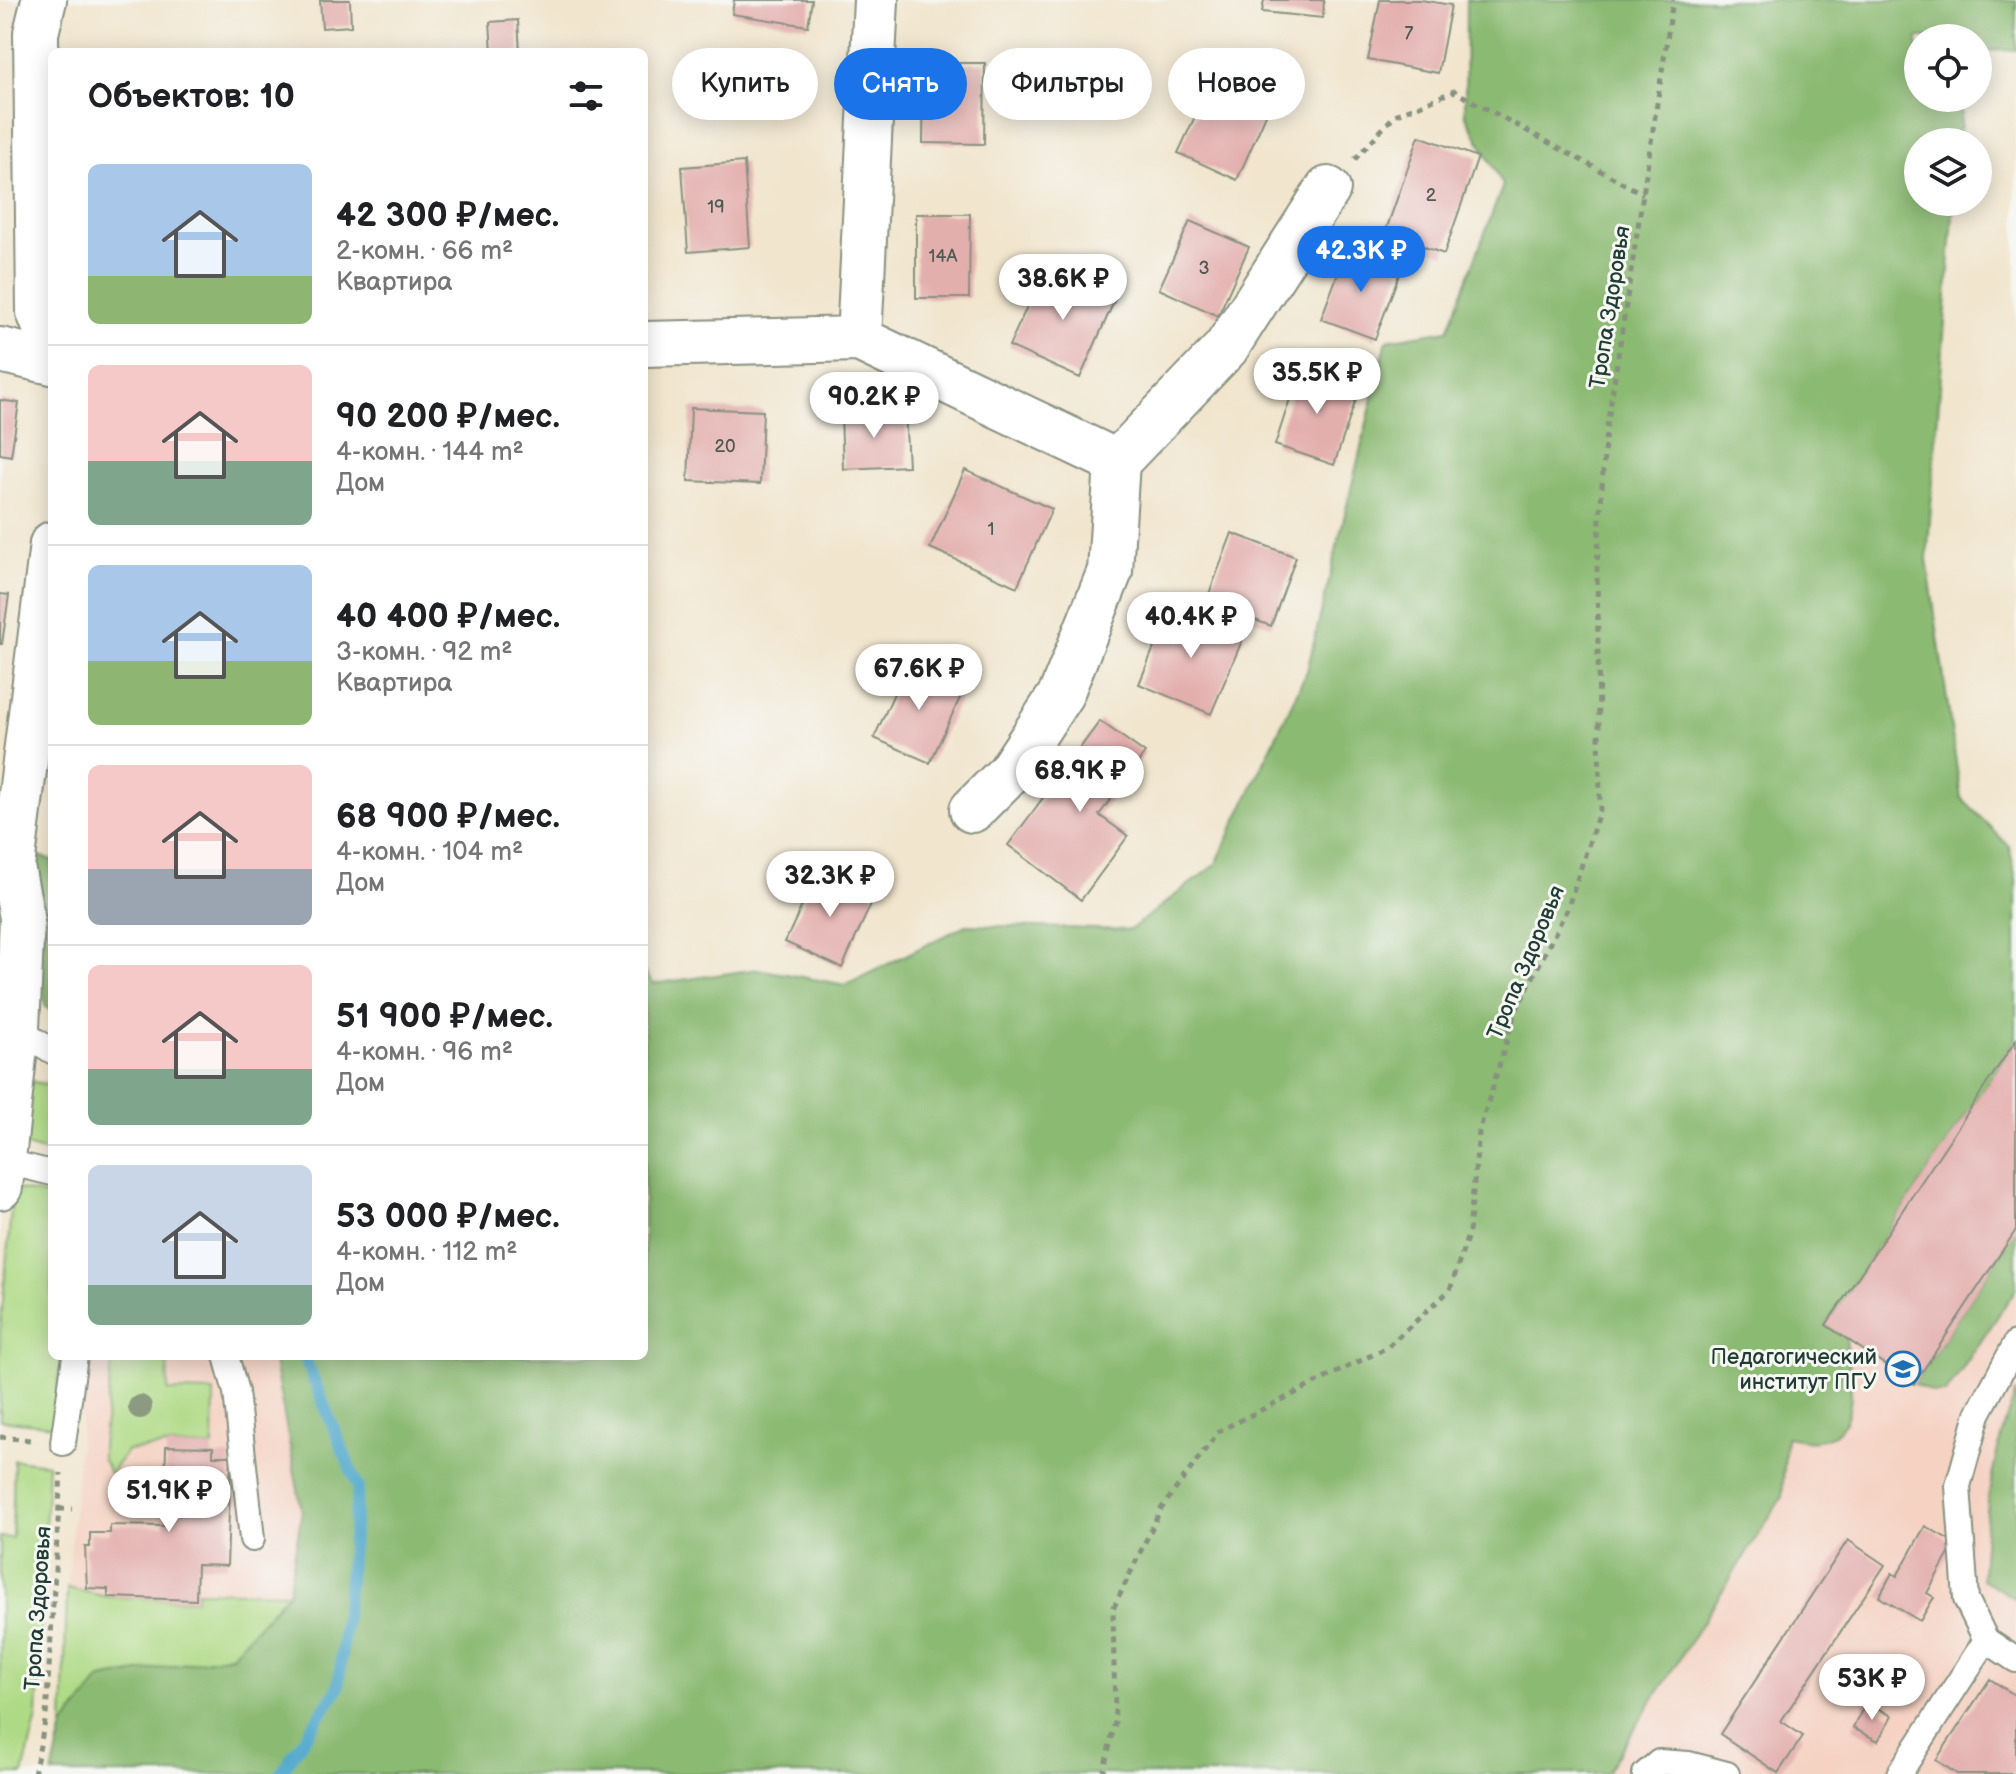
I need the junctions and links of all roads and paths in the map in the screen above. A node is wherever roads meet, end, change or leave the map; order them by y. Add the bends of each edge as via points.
1 (44, 0) edge
2 (876, 0) edge
3 (1673, 0) edge
4 (1328, 189) joint
5 (1643, 194) junction
6 (48, 335) edge
7 (859, 339) junction
8 (648, 344) edge
9 (0, 350) edge
10 (48, 361) edge
11 (1117, 462) junction
12 (48, 576) edge
13 (972, 810) dead end
14 (11, 914) edge
15 (34, 1040) edge
16 (48, 1173) edge
17 (1, 1174) edge
18 (2016, 1343) edge
19 (74, 1360) edge
20 (227, 1360) edge
21 (63, 1443) joint
22 (59, 1509) junction
23 (72, 1509) dead end
24 (252, 1539) dead end
25 (1986, 1640) junction
26 (2016, 1660) edge
27 (34, 1774) edge
28 (1103, 1774) edge
29 (1645, 1774) edge
30 (1727, 1774) edge
31 (1899, 1774) edge

1 - 6 street via 36,33 39,312
2 - 7 street
3 - 5 path, Тропа Здоровья
4 - 5 path via 1395,115 1454,91
4 - 11 street via 1226,348
5 - 28 path, Тропа Здоровья via 1605,440 1597,566 1600,809 1568,907 1515,1013 1479,1132 1469,1232 1450,1290 1386,1348 1219,1431 1161,1509 1113,1609 1115,1722
7 - 8 street
7 - 11 street
9 - 10 street
11 - 13 street via 1110,571 1061,694 1009,773
12 - 14 street via 12,867
14 - 15 street
15 - 17 street
16 - 17 lane
18 - 25 lane via 1978,1414 1958,1486 1966,1599
19 - 21 lane
20 - 24 lane via 236,1392
21 - 22 path, Тропа Здоровья
22 - 23 path
22 - 27 path, Тропа Здоровья via 46,1717
25 - 26 lane
25 - 31 lane
29 - 30 lane via 1659,1762

